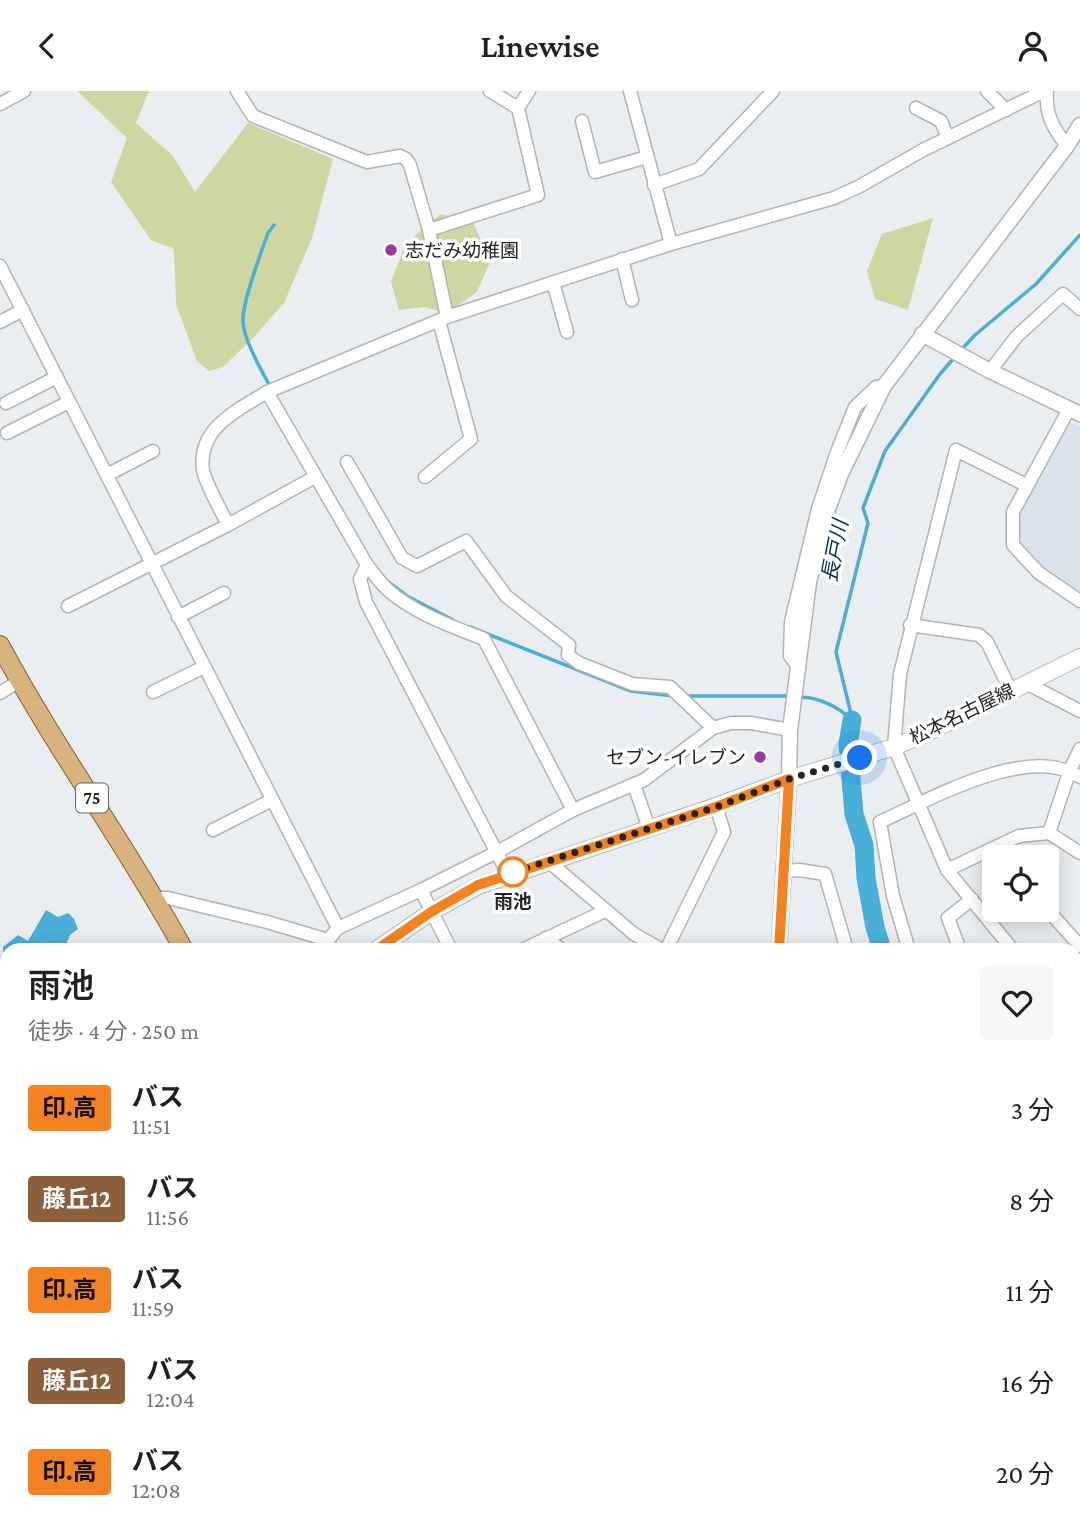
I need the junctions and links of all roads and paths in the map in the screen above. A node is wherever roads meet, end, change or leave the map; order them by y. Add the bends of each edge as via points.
1 (24, 91) edge
2 (237, 91) edge
3 (490, 91) edge
4 (528, 91) edge
5 (630, 91) edge
6 (773, 91) edge
7 (987, 91) edge
8 (1046, 91) edge
9 (0, 104) edge
10 (518, 108) junction
11 (916, 108) dead end
12 (1006, 110) junction
13 (582, 121) dead end
14 (1080, 125) edge
15 (948, 138) junction
16 (1067, 146) junction
17 (647, 157) junction
18 (654, 185) junction
19 (429, 230) junction
20 (671, 244) junction
21 (622, 259) junction
22 (0, 266) edge
23 (553, 282) junction
24 (632, 300) dead end
25 (1080, 309) edge
26 (23, 310) junction
27 (443, 319) junction
28 (0, 322) edge
29 (567, 333) dead end
30 (922, 334) junction
31 (990, 371) junction
32 (57, 377) junction
33 (272, 390) junction
34 (69, 402) junction
35 (6, 403) dead end
36 (1074, 412) edge
37 (7, 433) dead end
38 (153, 451) dead end
39 (346, 462) dead end
40 (107, 475) junction
41 (315, 477) junction
42 (425, 477) dead end
43 (1026, 485) junction
44 (228, 524) junction
45 (151, 563) junction
46 (367, 565) junction
47 (224, 593) dead end
48 (1080, 601) edge
49 (68, 606) dead end
50 (178, 617) junction
51 (910, 625) junction
52 (0, 645) edge
53 (1080, 657) edge
54 (204, 667) junction
55 (19, 681) junction
56 (1018, 687) junction
57 (153, 692) dead end
58 (0, 693) edge
59 (1080, 711) edge
60 (713, 729) junction
61 (790, 730) junction
62 (894, 747) junction
63 (1080, 749) edge
64 (1075, 773) edge
65 (789, 779) junction
66 (634, 785) junction
67 (272, 800) junction
68 (919, 805) junction
69 (716, 807) junction
70 (573, 810) junction
71 (649, 828) junction
72 (213, 830) dead end
73 (1049, 833) junction
74 (1007, 845) edge
75 (497, 852) junction
76 (1080, 853) edge
77 (982, 858) edge
78 (548, 861) junction
79 (947, 870) junction
80 (782, 871) junction
81 (508, 874) junction
82 (421, 890) junction
83 (156, 898) junction
84 (972, 899) junction
85 (605, 911) junction
86 (431, 912) junction
87 (1059, 922) edge
88 (338, 928) junction
89 (546, 939) junction
90 (180, 943) edge
91 (323, 943) edge
92 (329, 943) edge
93 (386, 943) edge
94 (447, 943) edge
95 (537, 943) edge
96 (552, 943) edge
97 (651, 943) edge
98 (668, 943) edge
99 (779, 943) edge
100 (845, 943) edge
101 (907, 943) edge
102 (957, 943) edge
103 (1007, 943) edge
104 (1077, 943) edge

1 - 9 street
2 - 19 street via 253,116 366,162 406,159
3 - 10 street
4 - 10 street
5 - 17 street
6 - 18 street via 699,169
7 - 12 street
8 - 12 street
8 - 16 street via 1053,127
10 - 19 street via 538,195
11 - 15 street via 941,121
12 - 15 street
13 - 17 street via 595,172
14 - 16 street
15 - 20 street via 834,198
16 - 30 street
17 - 18 street
18 - 20 street
19 - 27 street
20 - 21 street
21 - 23 street
21 - 24 street
22 - 26 street
23 - 27 street
23 - 29 street
25 - 31 street via 1063,293 1017,336
26 - 28 street
26 - 32 street
27 - 33 street
27 - 42 street via 471,439
30 - 31 street
30 - 61 street via 884,386 825,517 809,582
31 - 36 street
32 - 34 street
32 - 35 street
33 - 41 street
33 - 44 street via 225,417 205,446 203,471
34 - 37 street
34 - 40 street
36 - 43 street
38 - 40 street
39 - 60 street via 402,558 417,566 466,541 506,596 569,645 568,655 632,684 670,687
40 - 45 street
41 - 44 street
41 - 46 street
43 - 48 street via 1013,512 1013,545 1039,573
43 - 51 street via 956,450
44 - 45 street
45 - 49 street
45 - 50 street
46 - 70 street via 387,590 408,604 484,639
46 - 75 street via 360,579 366,602
47 - 50 street
50 - 54 street
51 - 56 street via 979,635
51 - 62 street via 900,674
52 - 55 main road, 75
53 - 56 main road, 松本名古屋線
54 - 57 street
54 - 67 street
55 - 58 street
55 - 83 main road, 75
56 - 59 street
56 - 62 main road, 松本名古屋線
60 - 61 street via 751,723
60 - 66 street
61 - 65 street
62 - 65 main road, 松本名古屋線
62 - 68 street
63 - 64 street
64 - 68 street via 1046,764 986,775
64 - 73 street
65 - 69 main road, 松本名古屋線
65 - 80 street
66 - 70 street
66 - 71 street
67 - 72 street
67 - 88 street
68 - 79 street
68 - 101 street via 880,822
69 - 71 main road, 松本名古屋線
69 - 98 street via 724,832
70 - 75 street
71 - 78 main road, 松本名古屋線
73 - 74 street via 1019,836
73 - 76 street
75 - 81 street
75 - 82 street
77 - 79 street
78 - 81 main road, 松本名古屋線
78 - 85 street
79 - 84 street
80 - 99 street
80 - 100 street via 825,874
81 - 86 main road, 松本名古屋線
82 - 86 street
82 - 88 street
83 - 90 main road, 75
83 - 91 street via 267,922
84 - 102 street via 948,918
84 - 103 street
85 - 89 street
85 - 97 street
86 - 93 main road, 松本名古屋線
86 - 94 street
87 - 104 street
88 - 92 street
89 - 95 street
89 - 96 street

